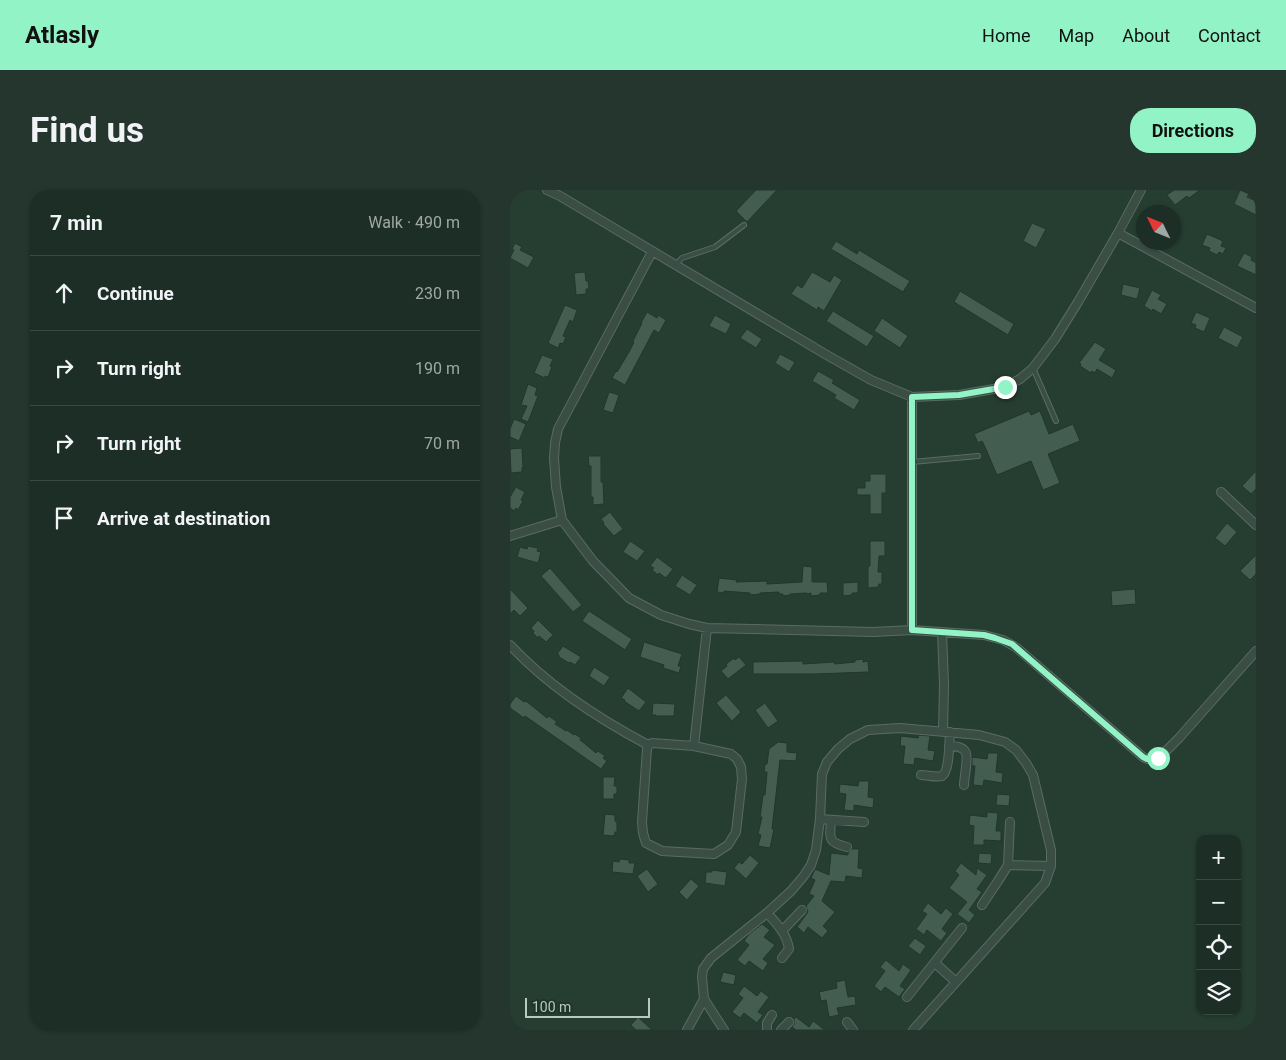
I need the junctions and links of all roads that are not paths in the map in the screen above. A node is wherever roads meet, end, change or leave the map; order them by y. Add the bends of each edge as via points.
1 (547, 190) edge
2 (1141, 190) edge
3 (744, 225) dead end
4 (1118, 232) junction
5 (652, 252) junction
6 (675, 265) junction
7 (1256, 308) edge
8 (1033, 368) junction
9 (912, 397) junction
10 (1056, 421) dead end
11 (978, 456) dead end
12 (912, 462) junction
13 (1222, 492) dead end
14 (562, 520) junction
15 (1256, 525) edge
16 (510, 536) edge
17 (707, 628) junction
18 (912, 630) junction
19 (942, 632) junction
20 (510, 645) edge
21 (1256, 651) edge
22 (946, 732) junction
23 (648, 745) junction
24 (694, 746) junction
25 (949, 746) junction
26 (921, 775) dead end
27 (964, 785) dead end
28 (820, 819) junction
29 (831, 820) junction
30 (864, 822) dead end
31 (1010, 822) dead end
32 (847, 847) dead end
33 (1008, 866) junction
34 (1051, 866) junction
35 (982, 905) dead end
36 (802, 910) dead end
37 (767, 913) junction
38 (962, 928) dead end
39 (782, 931) junction
40 (782, 958) dead end
41 (935, 963) junction
42 (956, 982) junction
43 (907, 997) dead end
44 (704, 999) junction
45 (772, 1015) dead end
46 (789, 1022) dead end
47 (847, 1022) dead end
48 (687, 1030) edge
49 (724, 1030) edge
50 (767, 1030) edge
51 (781, 1030) edge
52 (853, 1030) edge
53 (913, 1030) edge

1 - 5 street
2 - 4 street
3 - 6 lane via 715,247 682,258
4 - 7 street
4 - 8 street via 1055,338
5 - 6 street
5 - 14 street via 558,429 554,458
6 - 9 street via 825,354 878,383
8 - 9 street via 1005,387 959,395
8 - 10 lane
9 - 12 street
11 - 12 lane
12 - 18 street
13 - 15 street
14 - 16 street
14 - 17 street via 593,561 629,598 660,615
17 - 18 street
17 - 24 street
18 - 19 street
19 - 21 street via 984,635 1012,644 1143,757 1152,760 1179,738
19 - 22 street
20 - 23 street via 599,718
22 - 25 street
22 - 28 street via 900,728 868,730 850,739 827,762 822,774
22 - 34 street via 979,735 1005,742 1016,750 1033,775 1052,850
23 - 24 street
23 - 24 street via 642,822 646,842 662,851 714,854 728,846 736,832 741,767 731,754
25 - 26 street via 944,774 939,777
25 - 27 street via 959,747 966,755
28 - 29 street
28 - 37 street via 811,865 791,891
29 - 30 street
29 - 32 street via 832,842
31 - 33 street
33 - 34 street
33 - 35 street
34 - 42 street via 1045,883
36 - 39 street
37 - 39 street
37 - 44 street via 706,964 702,977
38 - 41 street
39 - 40 street via 789,949
41 - 42 street
41 - 43 street
42 - 53 street
44 - 48 street
44 - 49 street
45 - 50 street
46 - 51 street
47 - 52 street

